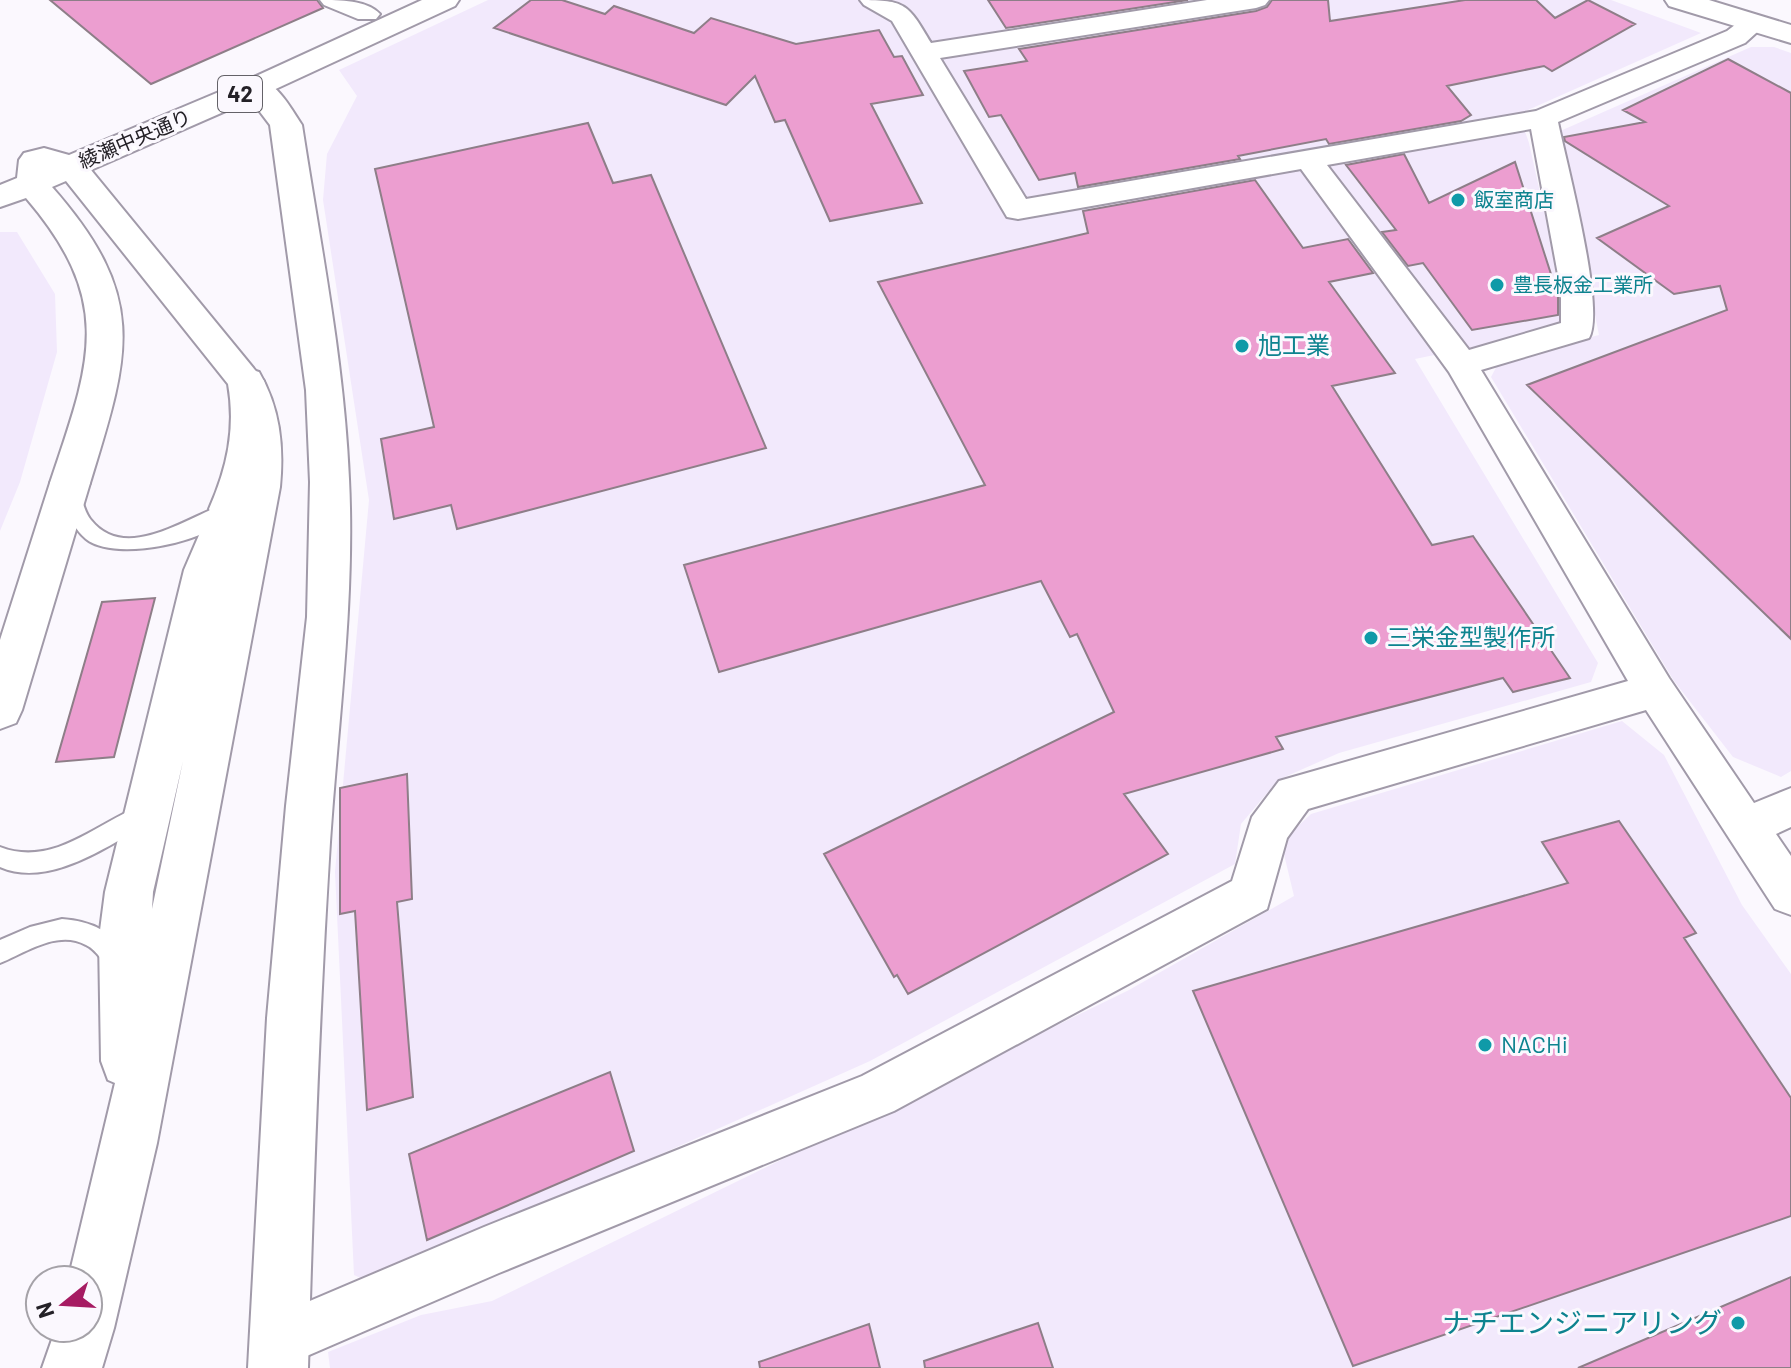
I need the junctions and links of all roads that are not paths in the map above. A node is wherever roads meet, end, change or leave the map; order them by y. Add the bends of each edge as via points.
1 (333, 0) edge
2 (396, 0) edge
3 (445, 0) edge
4 (873, 0) edge
5 (1256, 0) edge
6 (1679, 0) edge
7 (367, 14) junction
8 (1753, 24) junction
9 (1791, 34) edge
10 (925, 52) junction
11 (256, 87) junction
12 (1543, 118) junction
13 (1308, 159) junction
14 (36, 168) edge
15 (0, 197) edge
16 (1461, 364) junction
17 (246, 381) junction
18 (70, 483) junction
19 (229, 509) junction
20 (1655, 690) junction
21 (0, 710) edge
22 (199, 788) junction
23 (1791, 807) edge
24 (148, 812) junction
25 (1748, 826) junction
26 (0, 857) edge
27 (1791, 894) edge
28 (0, 952) edge
29 (125, 983) junction
30 (130, 1143) junction
31 (101, 1264) edge
32 (80, 1344) edge
33 (277, 1355) edge
34 (72, 1368) edge

1 - 7 street
2 - 7 main road, 綾瀬中央通り / 42
3 - 11 main road, 綾瀬中央通り / 42
4 - 10 street via 902,16
5 - 10 street
6 - 8 main road
7 - 14 main road, 綾瀬中央通り / 42
8 - 9 main road
8 - 12 street via 1736,37
10 - 13 street via 1018,210
11 - 14 main road, 綾瀬中央通り / 42
11 - 33 main road via 286,125 325,390 330,482 328,617 294,1003
12 - 13 street
12 - 16 street via 1577,291 1577,330
13 - 16 street
14 - 15 main road, 綾瀬中央通り / 42
14 - 17 main road
14 - 18 main road via 96,275 102,305 101,374
16 - 20 street
17 - 19 main road via 252,431
17 - 22 main road via 263,428 265,454
18 - 19 lane via 74,510 84,528 112,542 150,542 178,535
18 - 21 main road
19 - 24 main road via 205,570
20 - 25 street
20 - 33 street via 1294,794 1267,831 1251,894 877,1094 484,1253
22 - 24 lane
22 - 30 main road
23 - 25 street
24 - 26 lane via 65,855 36,863 8,863
24 - 29 main road via 129,892
25 - 27 street
28 - 29 lane via 56,929 75,929 98,937
29 - 30 main road
30 - 31 main road
32 - 34 main road

